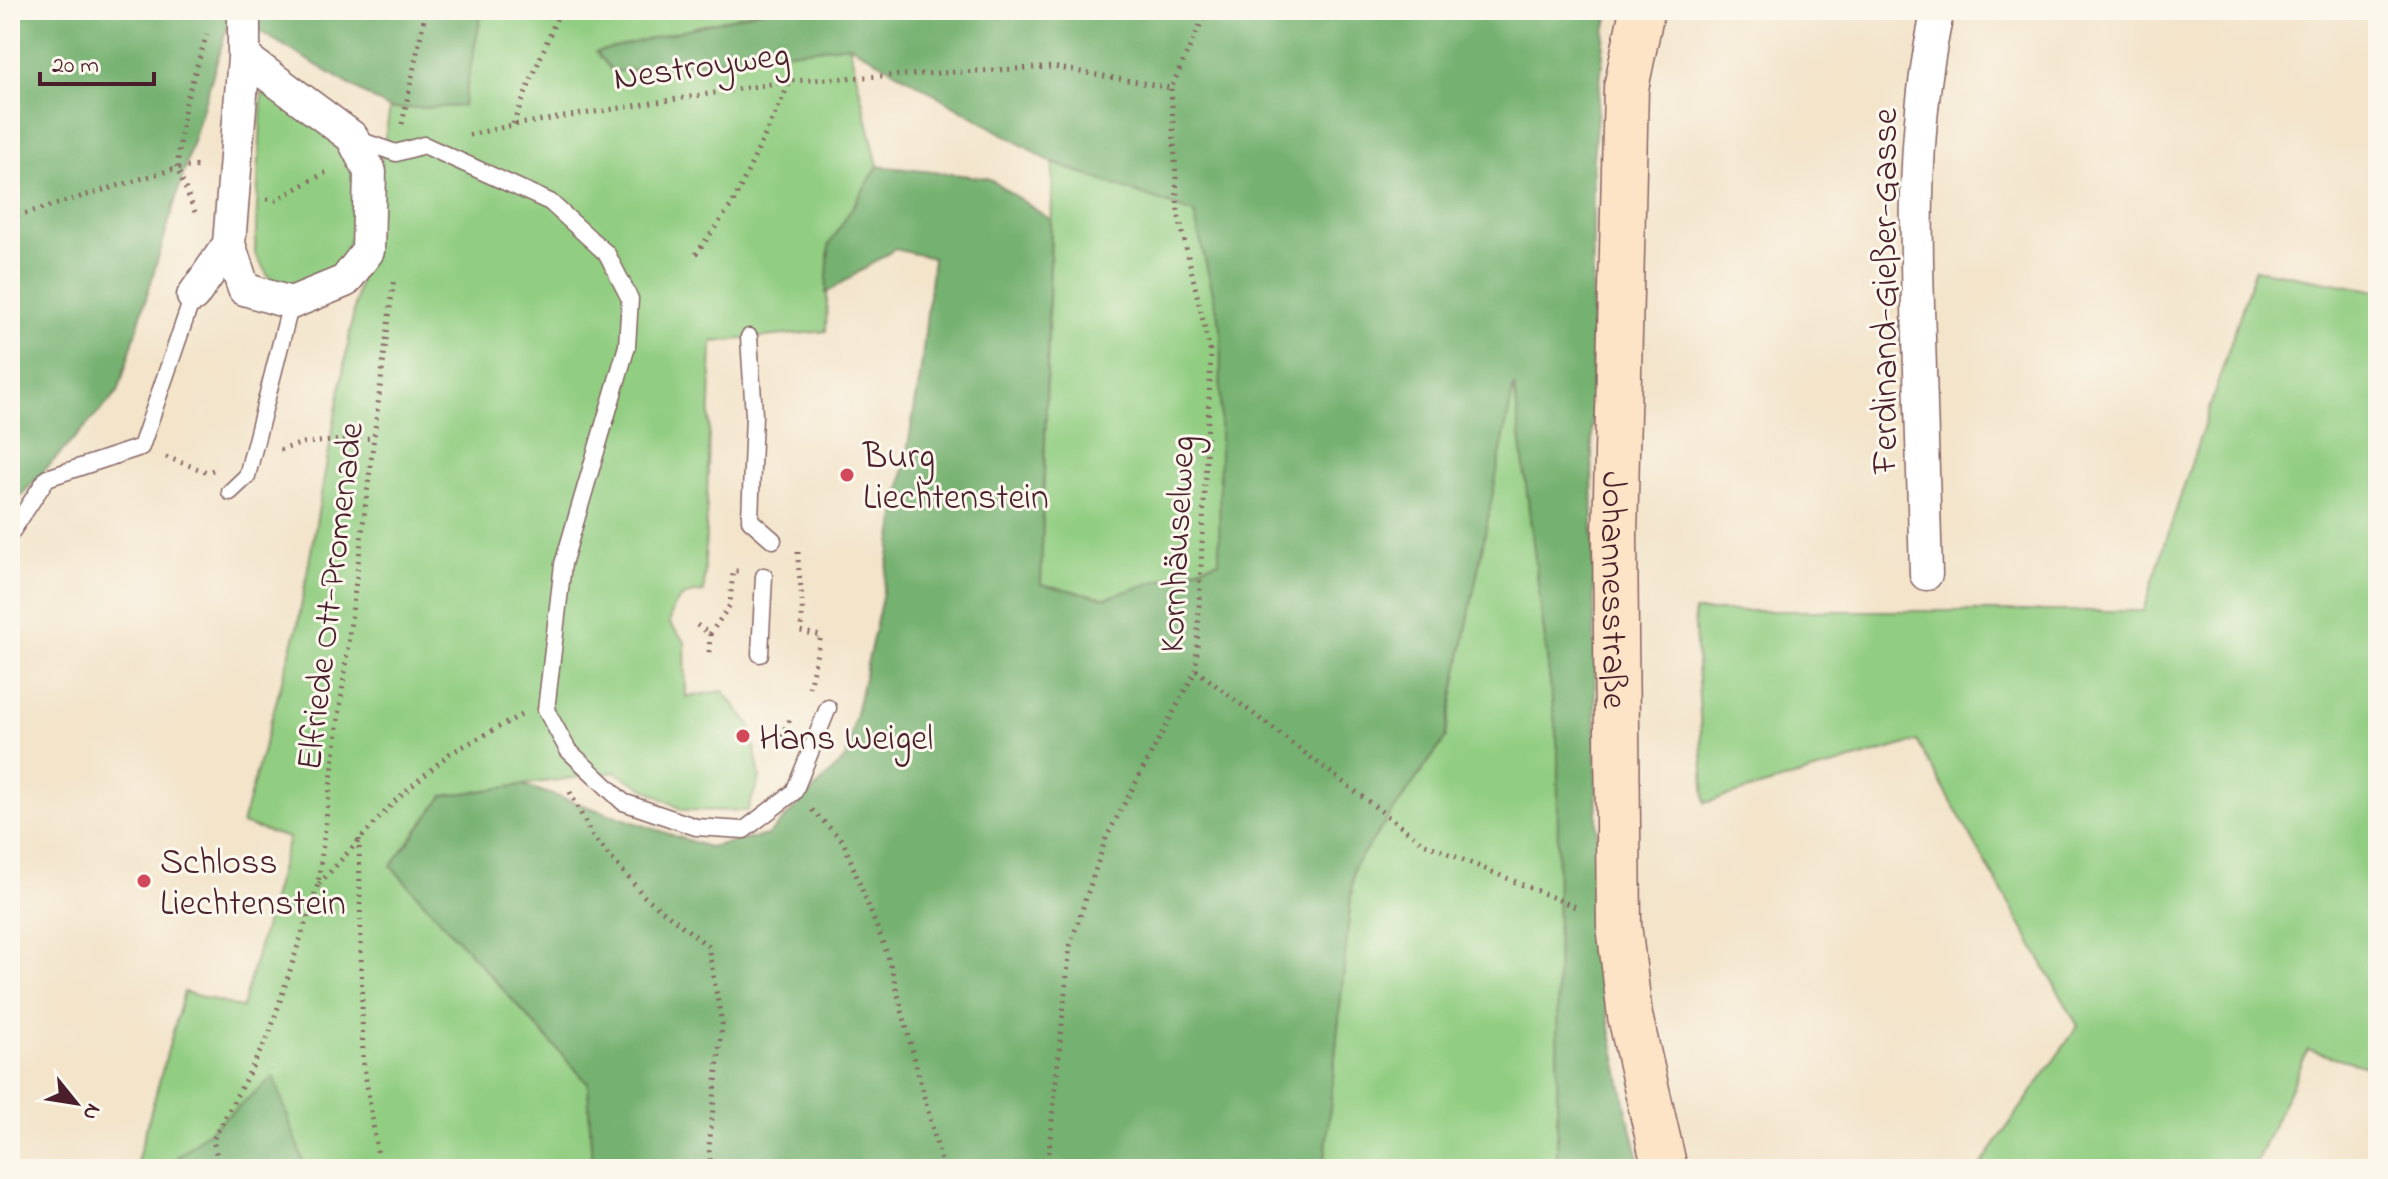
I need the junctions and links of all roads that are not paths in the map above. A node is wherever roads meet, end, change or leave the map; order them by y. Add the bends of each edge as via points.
1 (244, 10) edge
2 (1642, 10) edge
3 (1938, 10) edge
4 (244, 57) junction
5 (356, 145) junction
6 (229, 244) junction
7 (193, 296) joint
8 (291, 303) junction
9 (749, 337) dead end
10 (230, 492) dead end
11 (10, 534) edge
12 (773, 540) dead end
13 (1926, 574) dead end
14 (764, 576) dead end
15 (760, 654) dead end
16 (828, 708) dead end
17 (1665, 1169) edge

1 - 4 street
2 - 17 main road, Johannesstraße via 1625,120 1615,535 1619,925 1630,1016
3 - 13 street, Ferdinand-Gießer-Gasse via 1917,152
4 - 5 street
4 - 6 street
5 - 8 street via 370,172 368,251 345,281
5 - 16 lane via 396,153 424,145 550,202 607,254 630,299 627,346 563,564 546,710 568,750 623,802 696,827 744,830 794,792
6 - 7 street
6 - 8 street via 244,289
7 - 11 lane via 141,447 47,478
8 - 10 lane via 247,476
9 - 12 lane via 754,415 750,520
14 - 15 lane

